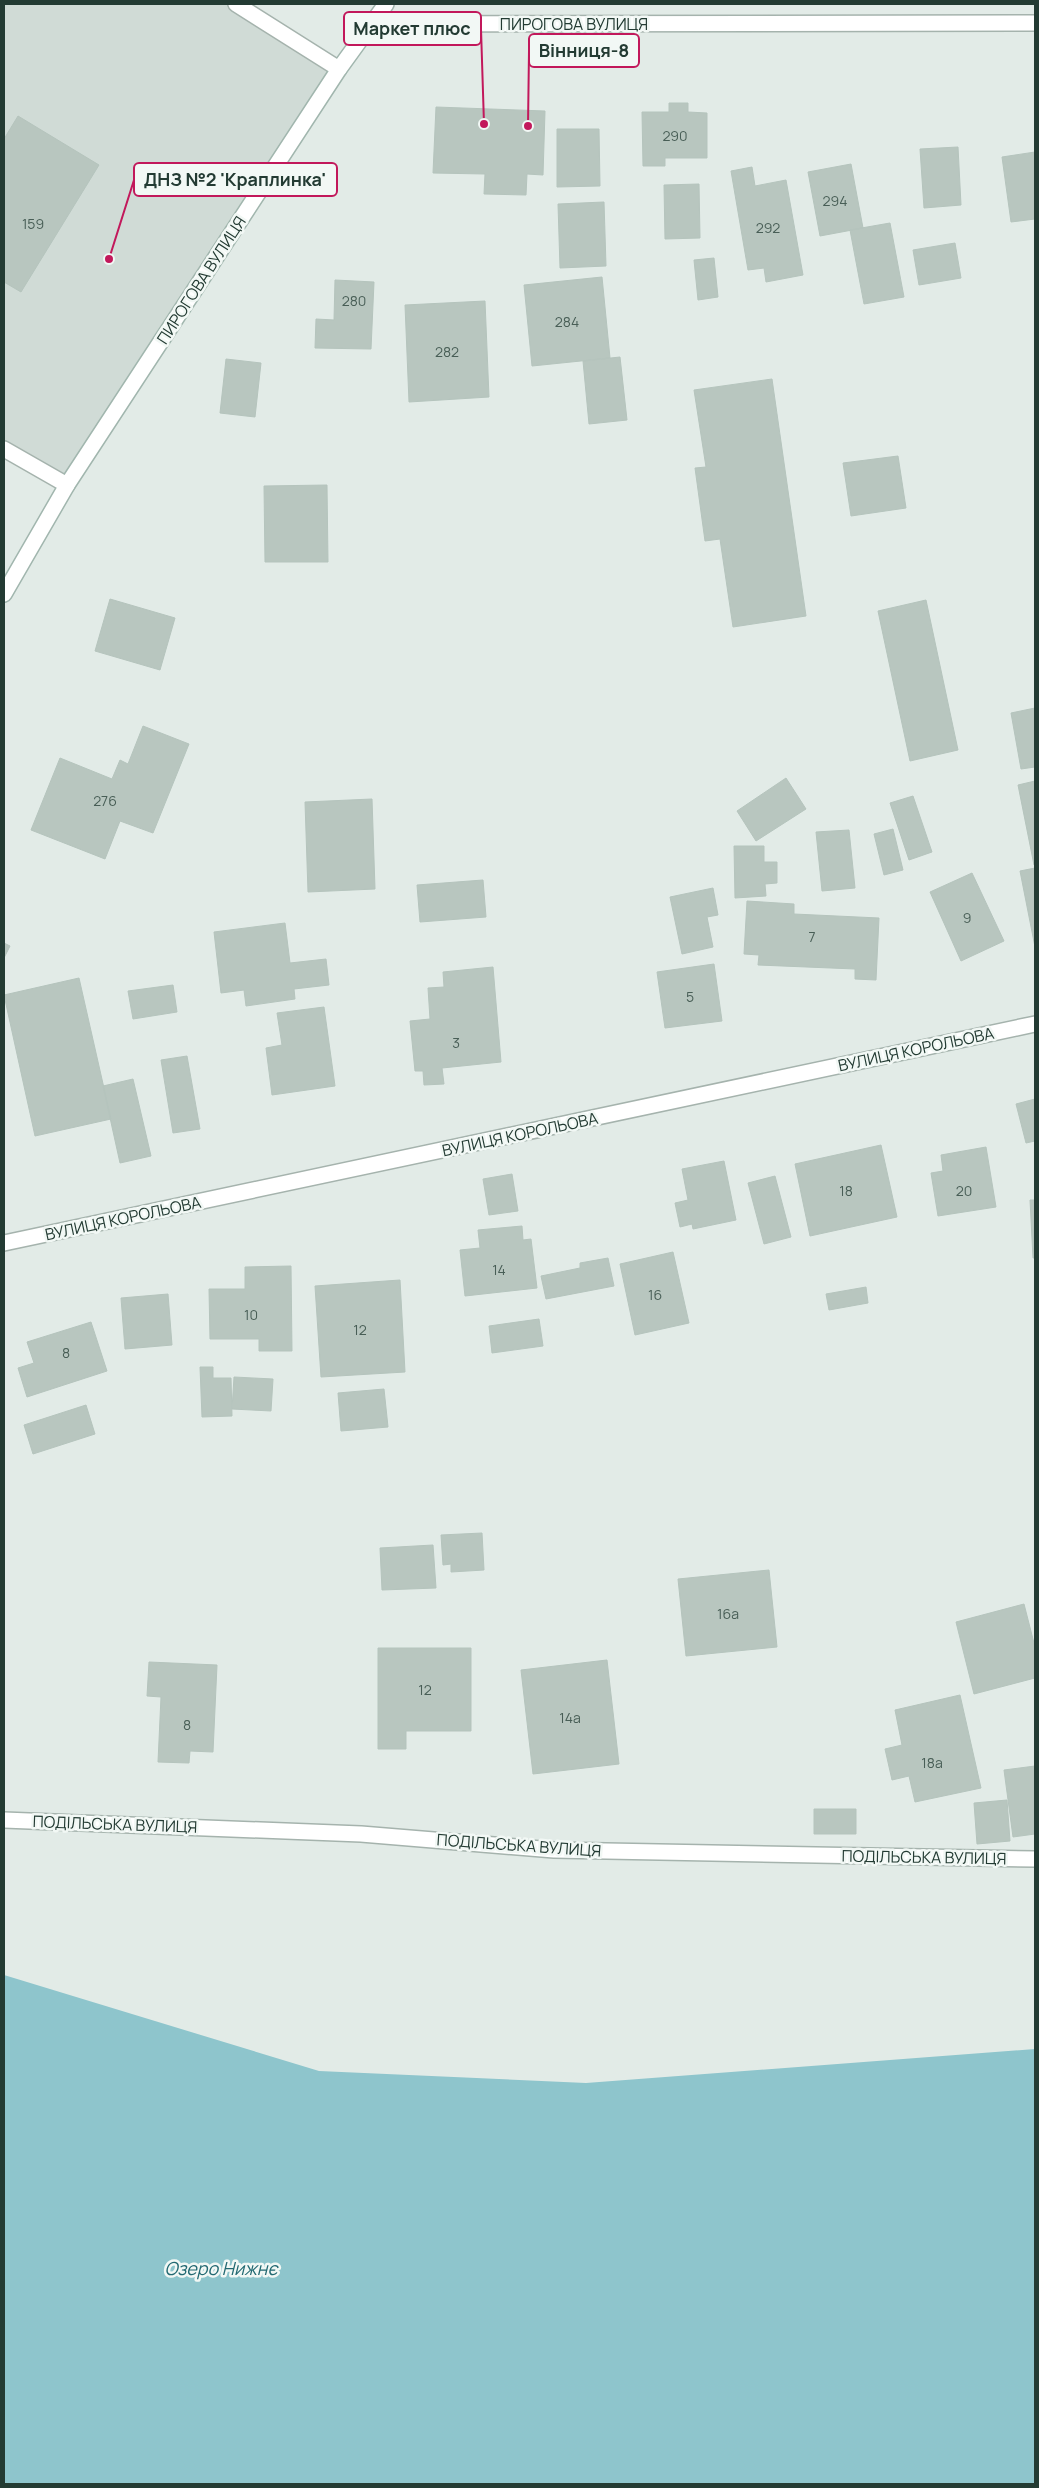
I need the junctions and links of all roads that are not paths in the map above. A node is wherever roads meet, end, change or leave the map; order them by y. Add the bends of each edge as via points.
1 (236, 4) edge
2 (386, 4) edge
3 (1035, 23) edge
4 (372, 24) junction
5 (339, 69) junction
6 (4, 449) edge
7 (67, 485) junction
8 (4, 594) edge
9 (1035, 1024) edge
10 (4, 1243) edge
11 (4, 1820) edge
12 (1035, 1859) edge

1 - 5 street
2 - 4 street
3 - 4 street, ПИРОГОВА ВУЛИЦЯ
4 - 5 street, ПИРОГОВА ВУЛИЦЯ
5 - 7 street, ПИРОГОВА ВУЛИЦЯ
6 - 7 street
7 - 8 street, ПИРОГОВА ВУЛИЦЯ
9 - 10 street, ВУЛИЦЯ КОРОЛЬОВА
11 - 12 street, ПОДІЛЬСЬКА ВУЛИЦЯ via 362,1834 554,1850

